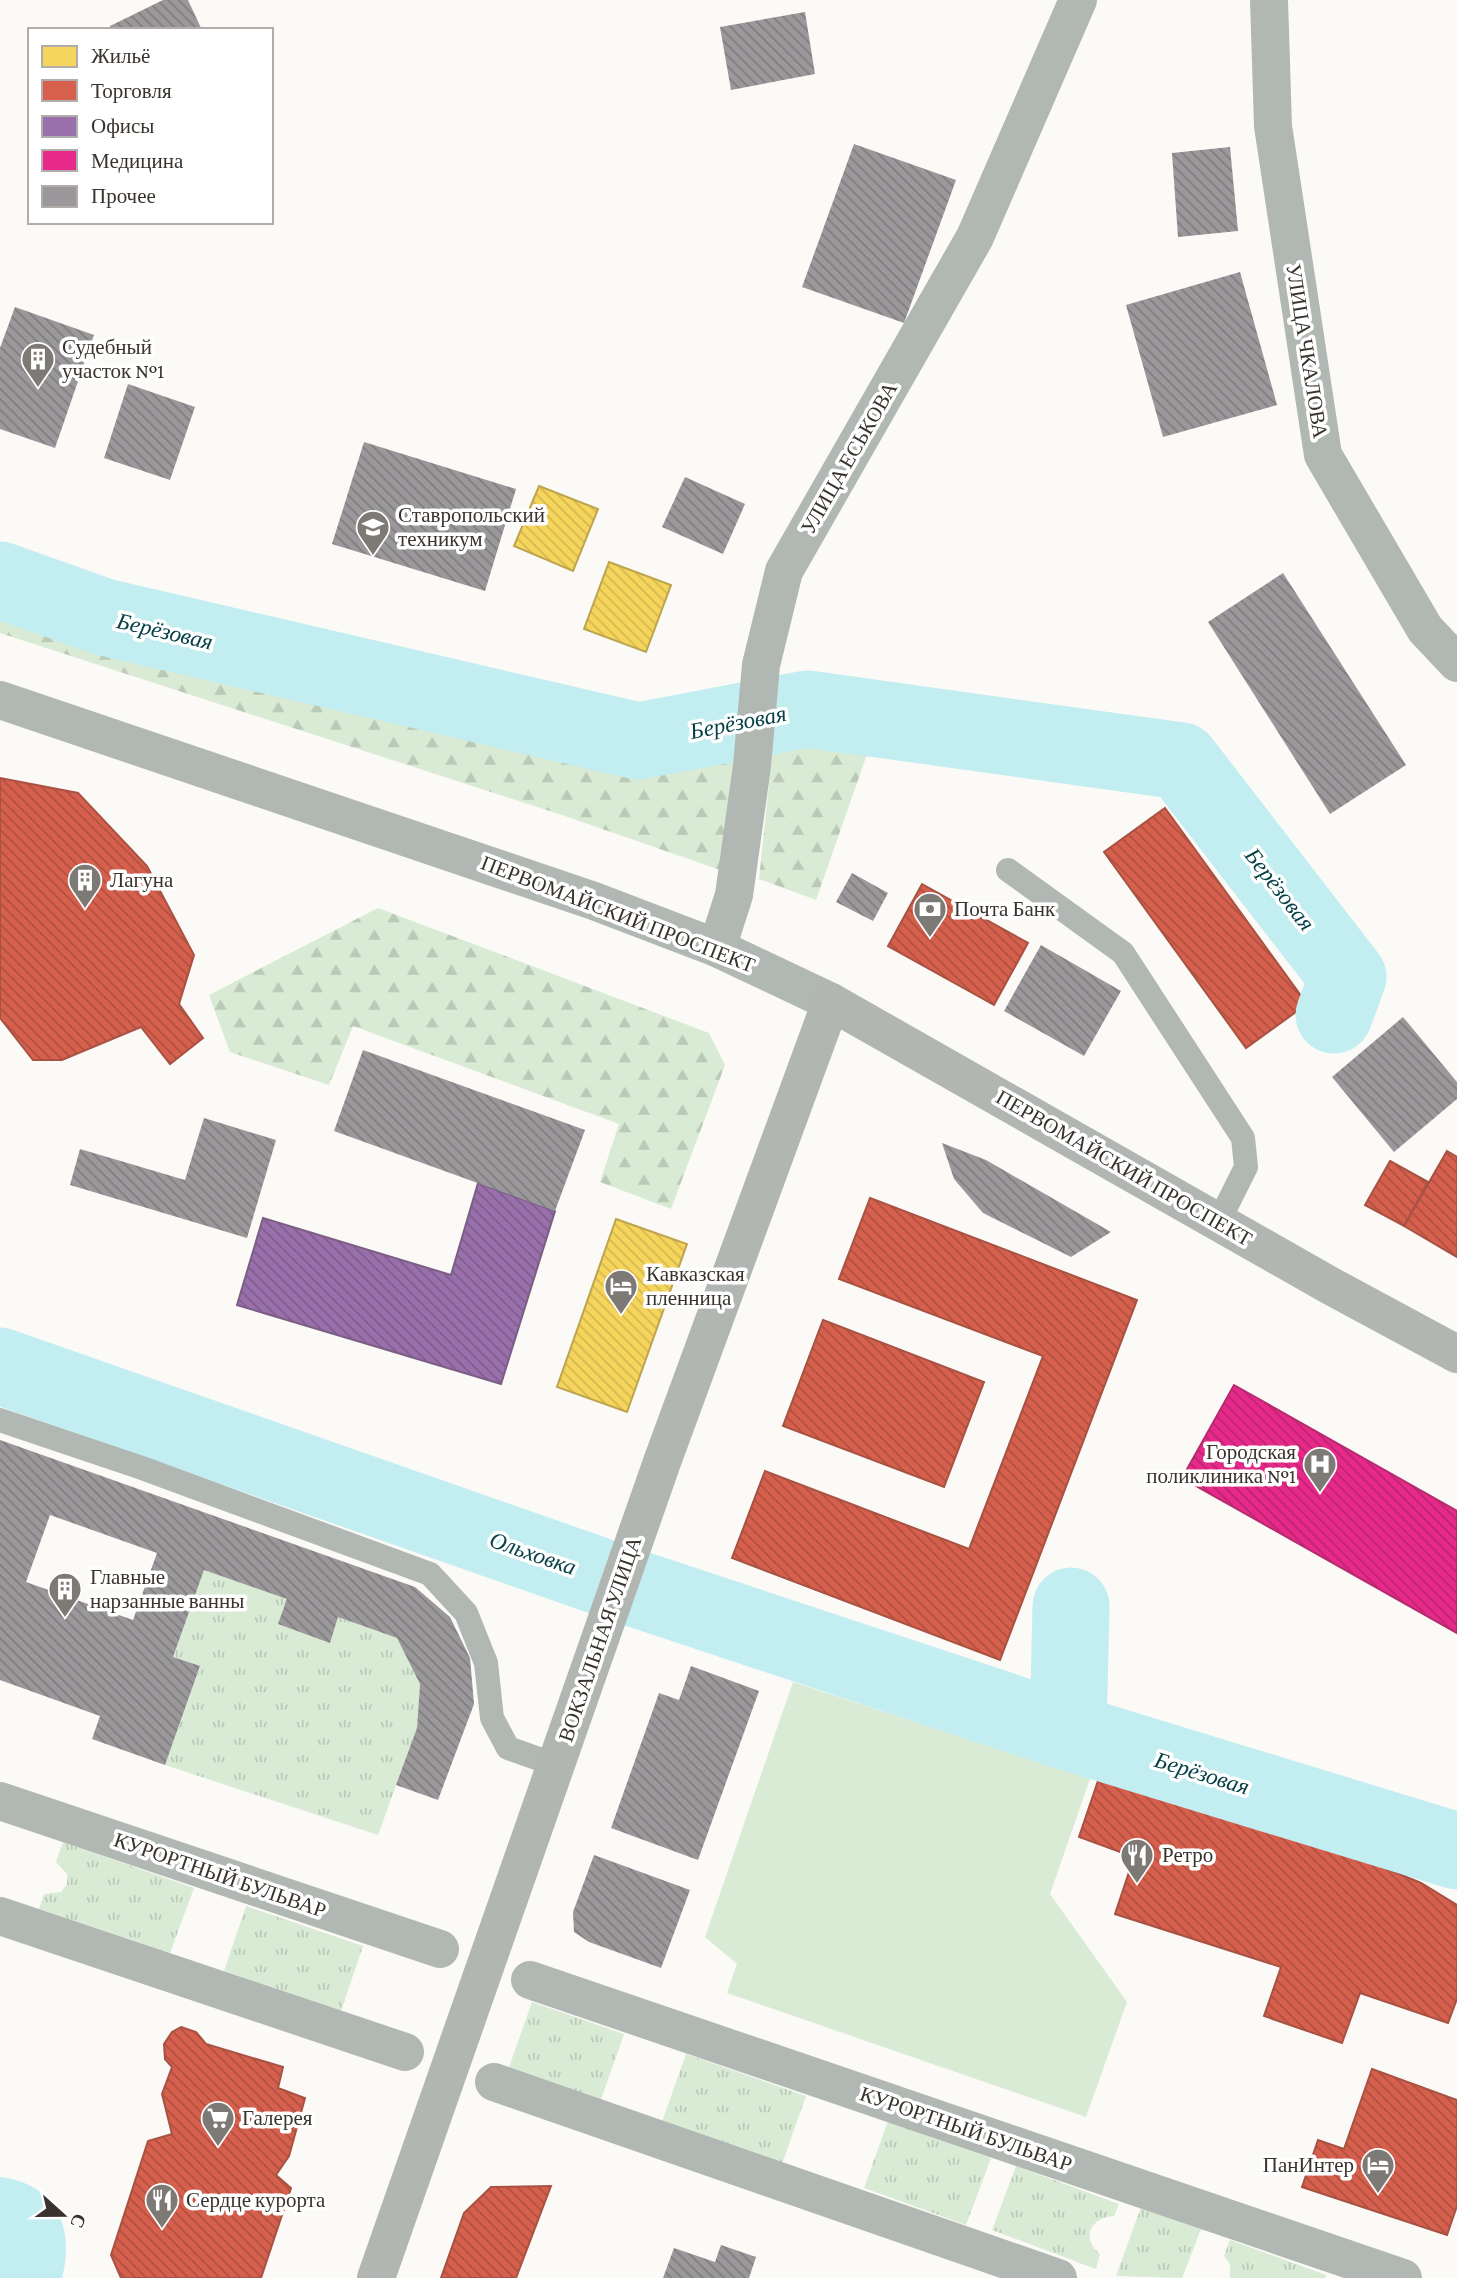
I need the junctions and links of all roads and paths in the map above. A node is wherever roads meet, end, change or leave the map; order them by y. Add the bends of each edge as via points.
1 (1079, 0) edge
2 (1269, 0) edge
3 (1457, 663) edge
4 (0, 700) edge
5 (1007, 870) dead end
6 (717, 948) junction
7 (831, 1002) junction
8 (1219, 1221) junction
9 (1457, 1354) edge
10 (0, 1420) edge
11 (555, 1765) junction
12 (0, 1801) edge
13 (0, 1916) edge
14 (440, 1949) dead end
15 (530, 1980) dead end
16 (405, 2052) dead end
17 (494, 2082) dead end
18 (376, 2278) edge
19 (1058, 2278) edge
20 (1403, 2278) edge

1 - 6 street, УЛИЦА ЕСЬКОВА via 975,237 784,571 761,664 734,895
2 - 3 street, УЛИЦА ЧКАЛОВА via 1273,126 1323,455 1425,629
4 - 6 street, ПЕРВОМАЙСКИЙ ПРОСПЕКТ via 443,849
5 - 8 lane via 1123,953 1243,1138 1246,1167
6 - 7 street, ПЕРВОМАЙСКИЙ ПРОСПЕКТ
7 - 8 main road, ПЕРВОМАЙСКИЙ ПРОСПЕКТ
7 - 11 main road, ВОКЗАЛЬНАЯ УЛИЦА
8 - 9 main road, ПЕРВОМАЙСКИЙ ПРОСПЕКТ
10 - 11 lane via 430,1574 466,1613 486,1663 492,1718 508,1748
11 - 18 main road, ВОКЗАЛЬНАЯ УЛИЦА
12 - 14 street, КУРОРТНЫЙ БУЛЬВАР
13 - 16 street
15 - 20 street, КУРОРТНЫЙ БУЛЬВАР
17 - 19 street

